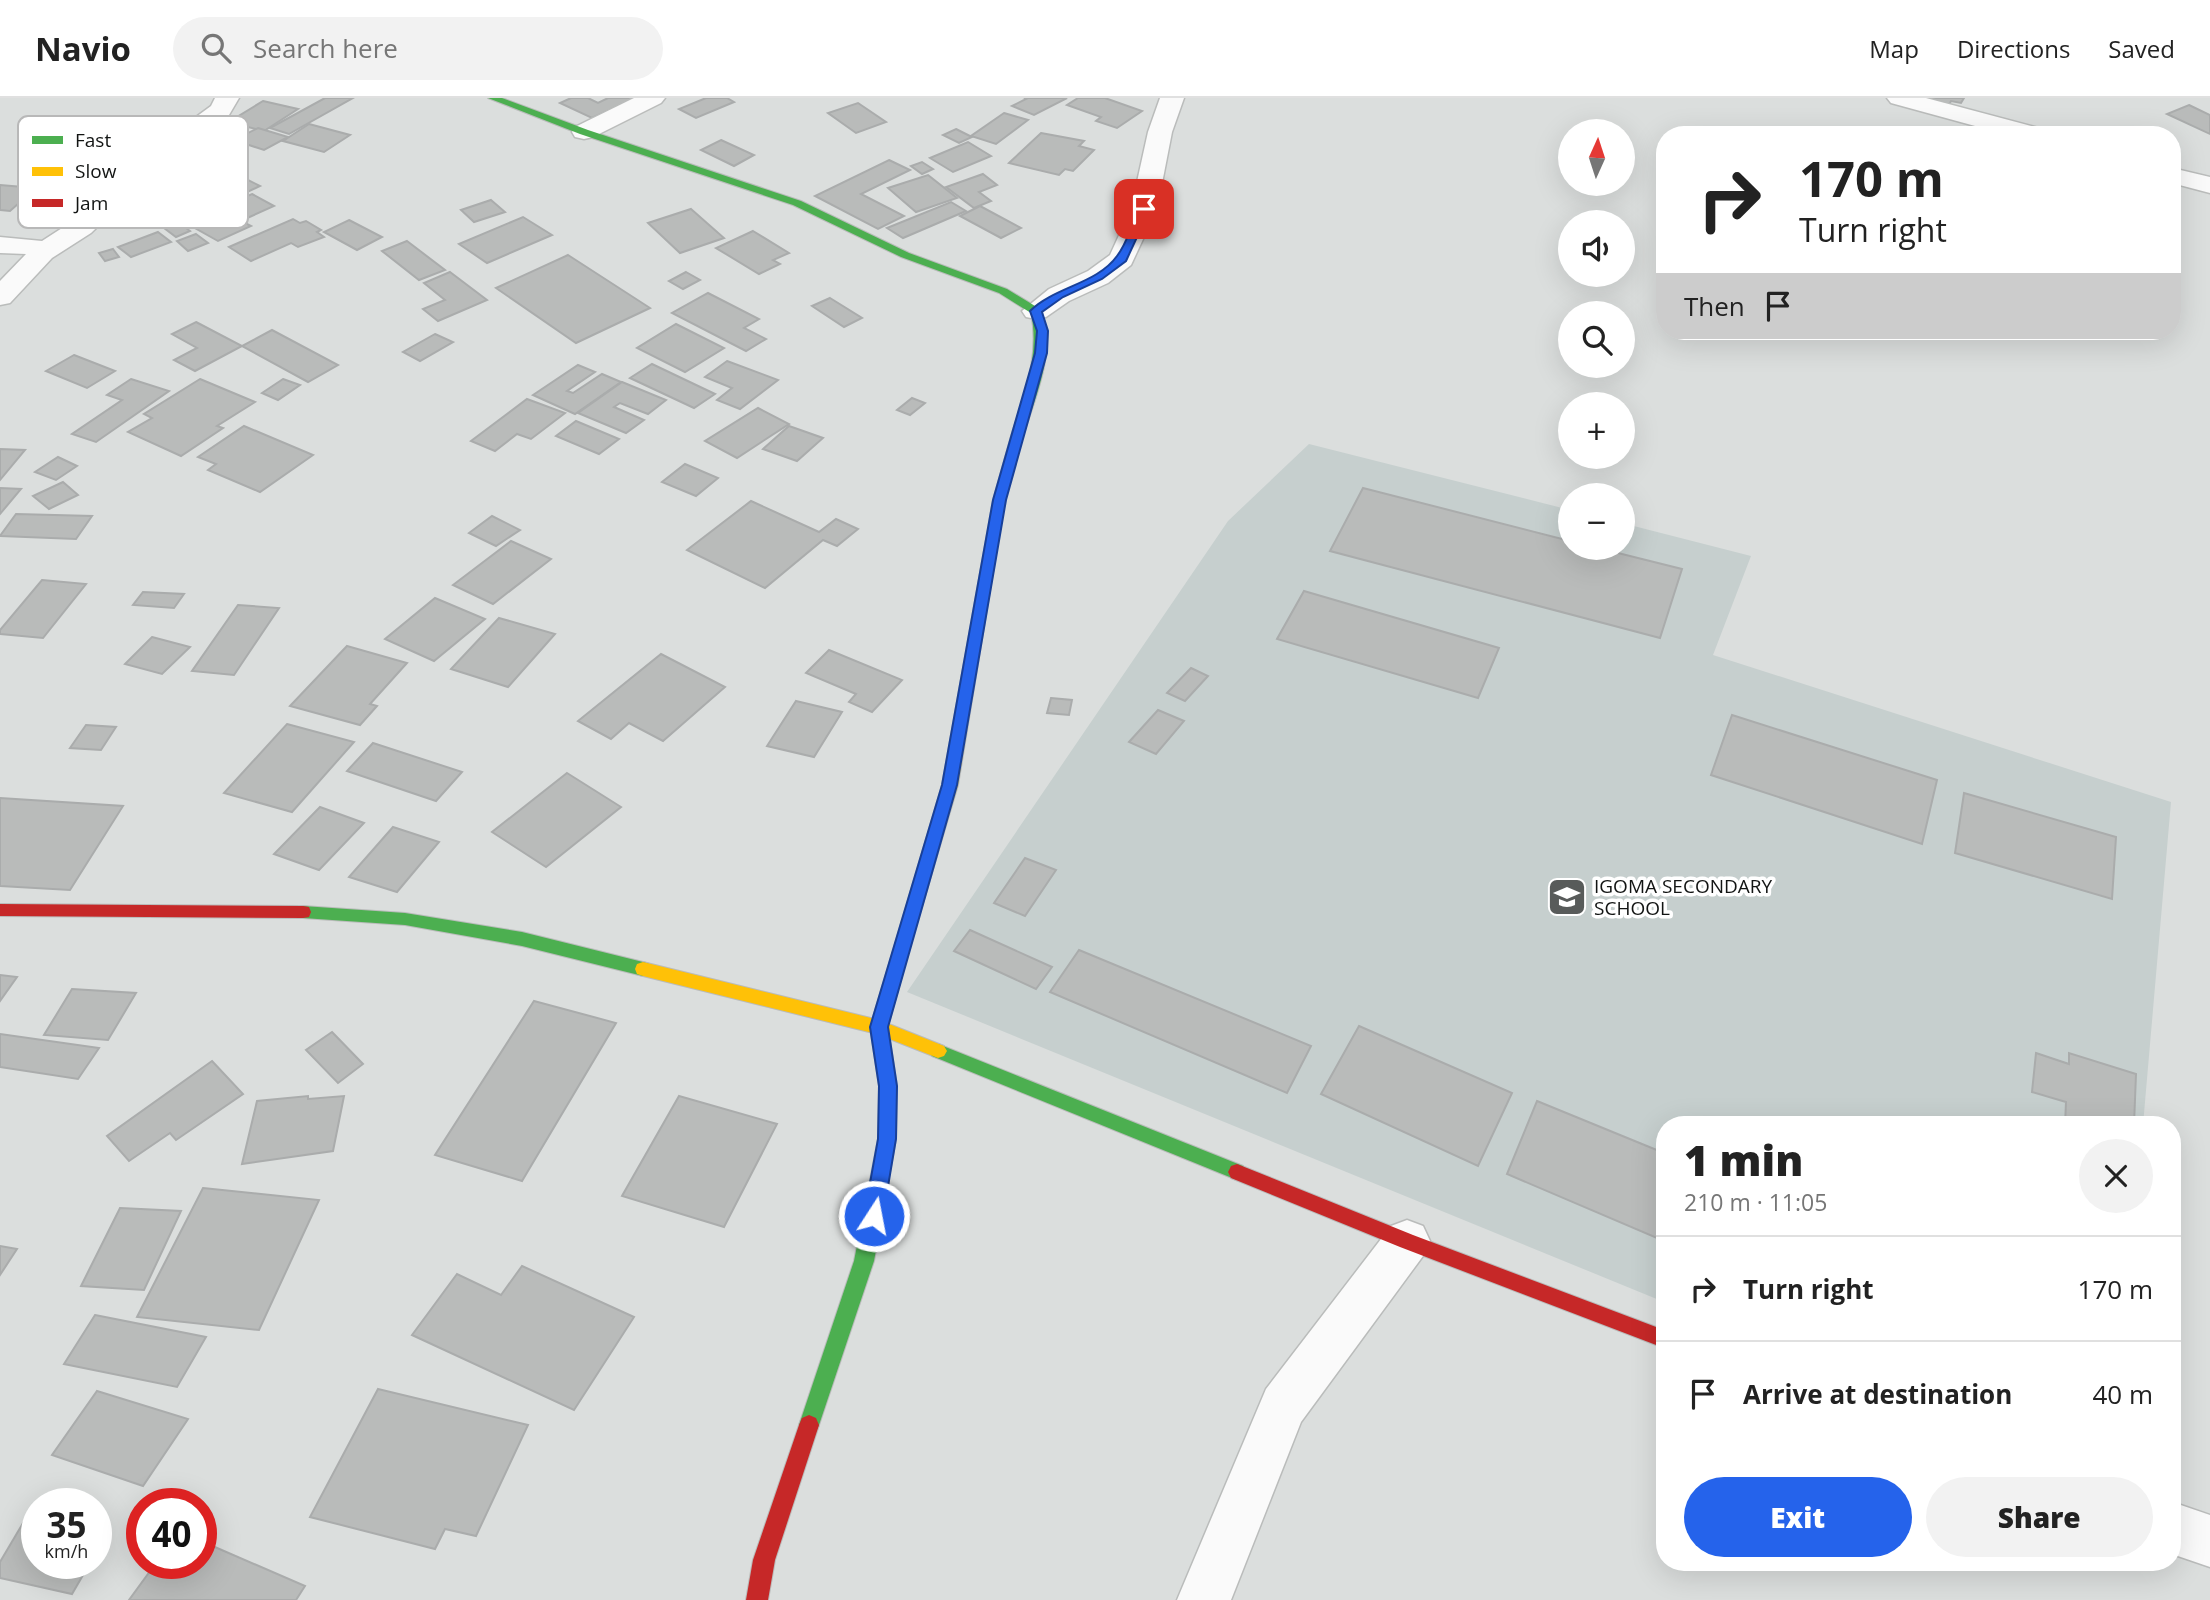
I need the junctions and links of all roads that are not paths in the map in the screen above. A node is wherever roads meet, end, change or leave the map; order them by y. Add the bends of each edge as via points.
1 (227, 98) edge
2 (493, 98) edge
3 (653, 98) edge
4 (1172, 98) edge
5 (1899, 98) edge
6 (213, 116) edge
7 (2003, 126) edge
8 (584, 132) junction
9 (2181, 177) edge
10 (2210, 185) edge
11 (80, 228) edge
12 (0, 245) edge
13 (43, 252) junction
14 (0, 297) edge
15 (1035, 311) junction
16 (0, 910) edge
17 (879, 1027) junction
18 (1407, 1241) junction
19 (1656, 1336) edge
20 (2181, 1531) edge
21 (2210, 1541) edge
22 (757, 1600) edge
23 (1204, 1600) edge

1 - 6 street
2 - 8 street
3 - 8 street
4 - 15 street via 1144,209 1122,259
5 - 7 street
8 - 15 street via 797,203 905,256 1003,291
9 - 10 street
11 - 13 street
12 - 13 street via 35,247
13 - 14 street
15 - 17 street via 1042,331 1041,353 999,500 950,785
16 - 17 street via 267,909 405,919 522,939
17 - 18 street
17 - 22 street via 888,1086 879,1194 864,1261 764,1559
18 - 19 street
18 - 23 street via 1283,1406
20 - 21 street

